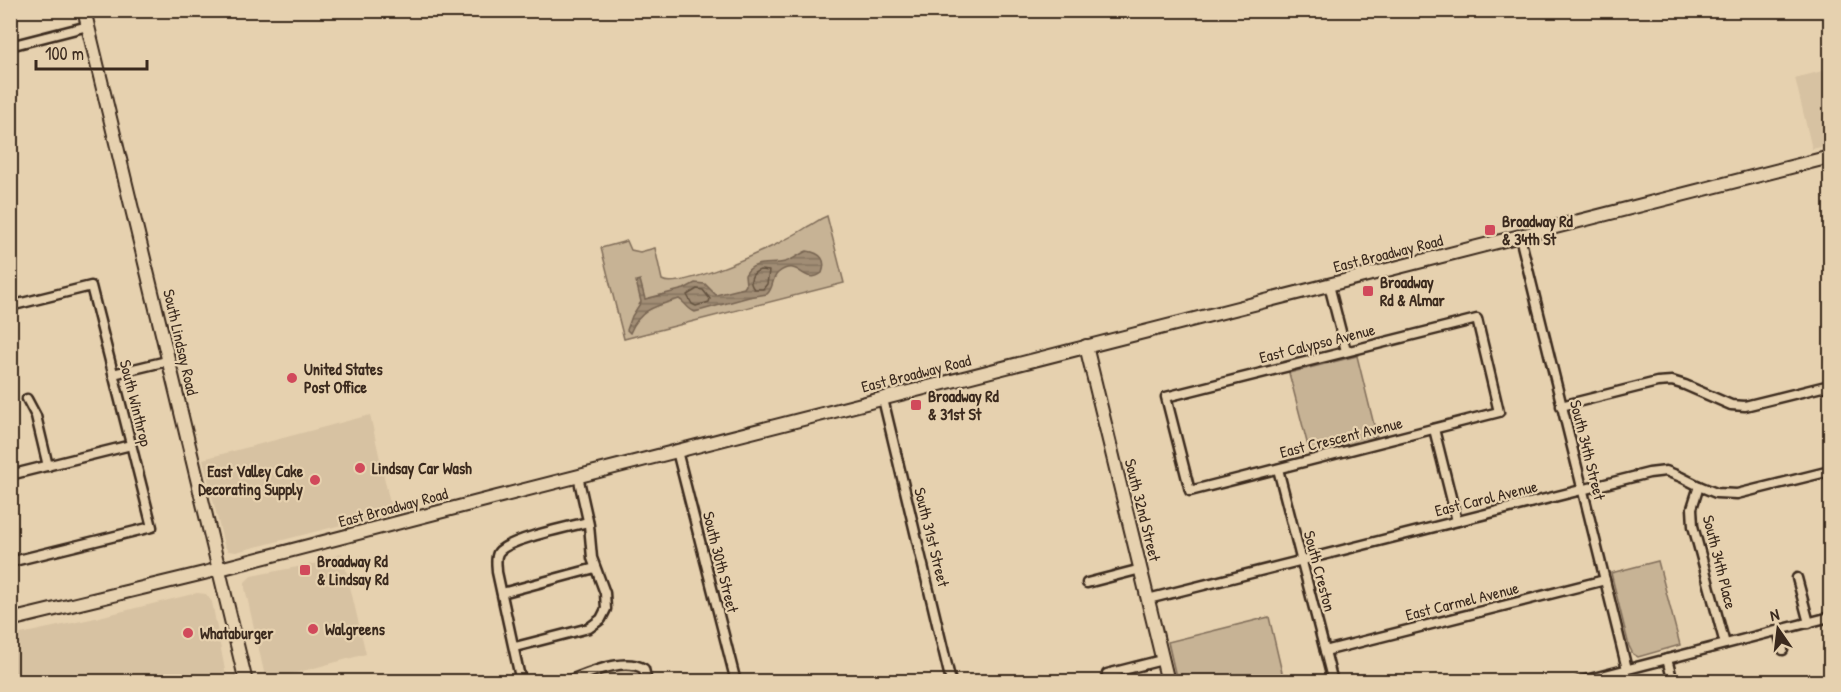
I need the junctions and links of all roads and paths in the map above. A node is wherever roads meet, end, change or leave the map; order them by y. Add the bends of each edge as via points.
1 (84, 10) edge
2 (88, 26) junction
3 (10, 46) edge
4 (1830, 157) edge
5 (1520, 237) junction
6 (1329, 285) junction
7 (10, 306) edge
8 (1086, 346) junction
9 (1346, 351) junction
10 (168, 361) junction
11 (114, 374) junction
12 (1830, 385) edge
13 (27, 399) dead end
14 (883, 399) junction
15 (1561, 406) junction
16 (1499, 412) joint
17 (1434, 429) junction
18 (131, 445) junction
19 (677, 451) junction
20 (48, 466) junction
21 (1278, 469) junction
22 (1830, 471) edge
23 (10, 475) edge
24 (578, 476) junction
25 (1699, 486) junction
26 (1582, 489) junction
27 (1190, 491) joint
28 (1457, 521) junction
29 (588, 522) junction
30 (1302, 561) junction
31 (10, 562) edge
32 (595, 568) junction
33 (219, 569) junction
34 (1141, 569) junction
35 (1797, 578) dead end
36 (1605, 580) junction
37 (1087, 583) dead end
38 (502, 592) junction
39 (1148, 599) junction
40 (1830, 617) edge
41 (10, 621) edge
42 (1809, 623) junction
43 (1778, 630) junction
44 (1725, 644) junction
45 (515, 647) junction
46 (1783, 650) dead end
47 (1325, 651) junction
48 (1667, 659) junction
49 (1162, 660) junction
50 (1627, 669) junction
51 (1107, 674) dead end
52 (246, 681) edge
53 (521, 681) edge
54 (564, 681) edge
55 (647, 681) edge
56 (736, 681) edge
57 (951, 681) edge
58 (1168, 681) edge
59 (1333, 681) edge
60 (1578, 681) edge
61 (1673, 681) edge

1 - 2 main road, South Lindsay Road
2 - 3 street
2 - 10 main road, South Lindsay Road
4 - 5 main road, East Broadway Road
5 - 6 main road, East Broadway Road
5 - 15 street, South 34th Street
6 - 8 main road, East Broadway Road
6 - 9 street
7 - 11 street, South Winthrop via 91,286
8 - 14 main road, East Broadway Road
8 - 34 main road, South 32nd Street
9 - 16 street, East Calypso Avenue via 1477,318
9 - 27 street, East Calypso Avenue via 1166,397
10 - 11 street
10 - 33 main road, South Lindsay Road
11 - 18 street, South Winthrop
12 - 15 street via 1745,406 1731,405 1685,384 1657,382
13 - 20 street via 36,416
14 - 19 main road, East Broadway Road
14 - 57 street, South 31st Street
15 - 26 street, South 34th Street
16 - 17 street, East Crescent Avenue
17 - 21 street, East Crescent Avenue
17 - 28 street
18 - 20 street
18 - 31 street, South Winthrop via 152,527
19 - 24 main road, East Broadway Road
19 - 56 street, South 30th Street
20 - 23 street
21 - 27 street, East Crescent Avenue
21 - 30 street, South Creston
22 - 25 street, East Carol Avenue via 1737,494 1716,494
24 - 29 street
24 - 33 main road, East Broadway Road
25 - 26 street, East Carol Avenue via 1666,471
25 - 44 street, South 34th Place via 1692,508 1693,526
26 - 28 street, East Carol Avenue
26 - 36 street, South 34th Street
28 - 30 street, East Carol Avenue
29 - 32 street
29 - 38 street via 519,540 498,552
30 - 39 street, East Carol Avenue
30 - 47 street, South Creston
32 - 38 street
32 - 45 street via 605,593 602,619 589,628
33 - 41 main road, East Broadway Road
33 - 52 main road, South Lindsay Road
34 - 37 street
34 - 39 main road, South 32nd Street
35 - 42 street
36 - 47 street, East Carmel Avenue
36 - 50 street, South 34th Street
38 - 45 street
39 - 49 main road, South 32nd Street
40 - 42 street
42 - 43 street
43 - 44 street
43 - 46 street
44 - 48 street
45 - 53 street
47 - 59 street, South Creston
48 - 50 street
48 - 61 street
49 - 51 street
49 - 58 main road, South 32nd Street
50 - 60 street
54 - 55 street via 626,664 644,669

